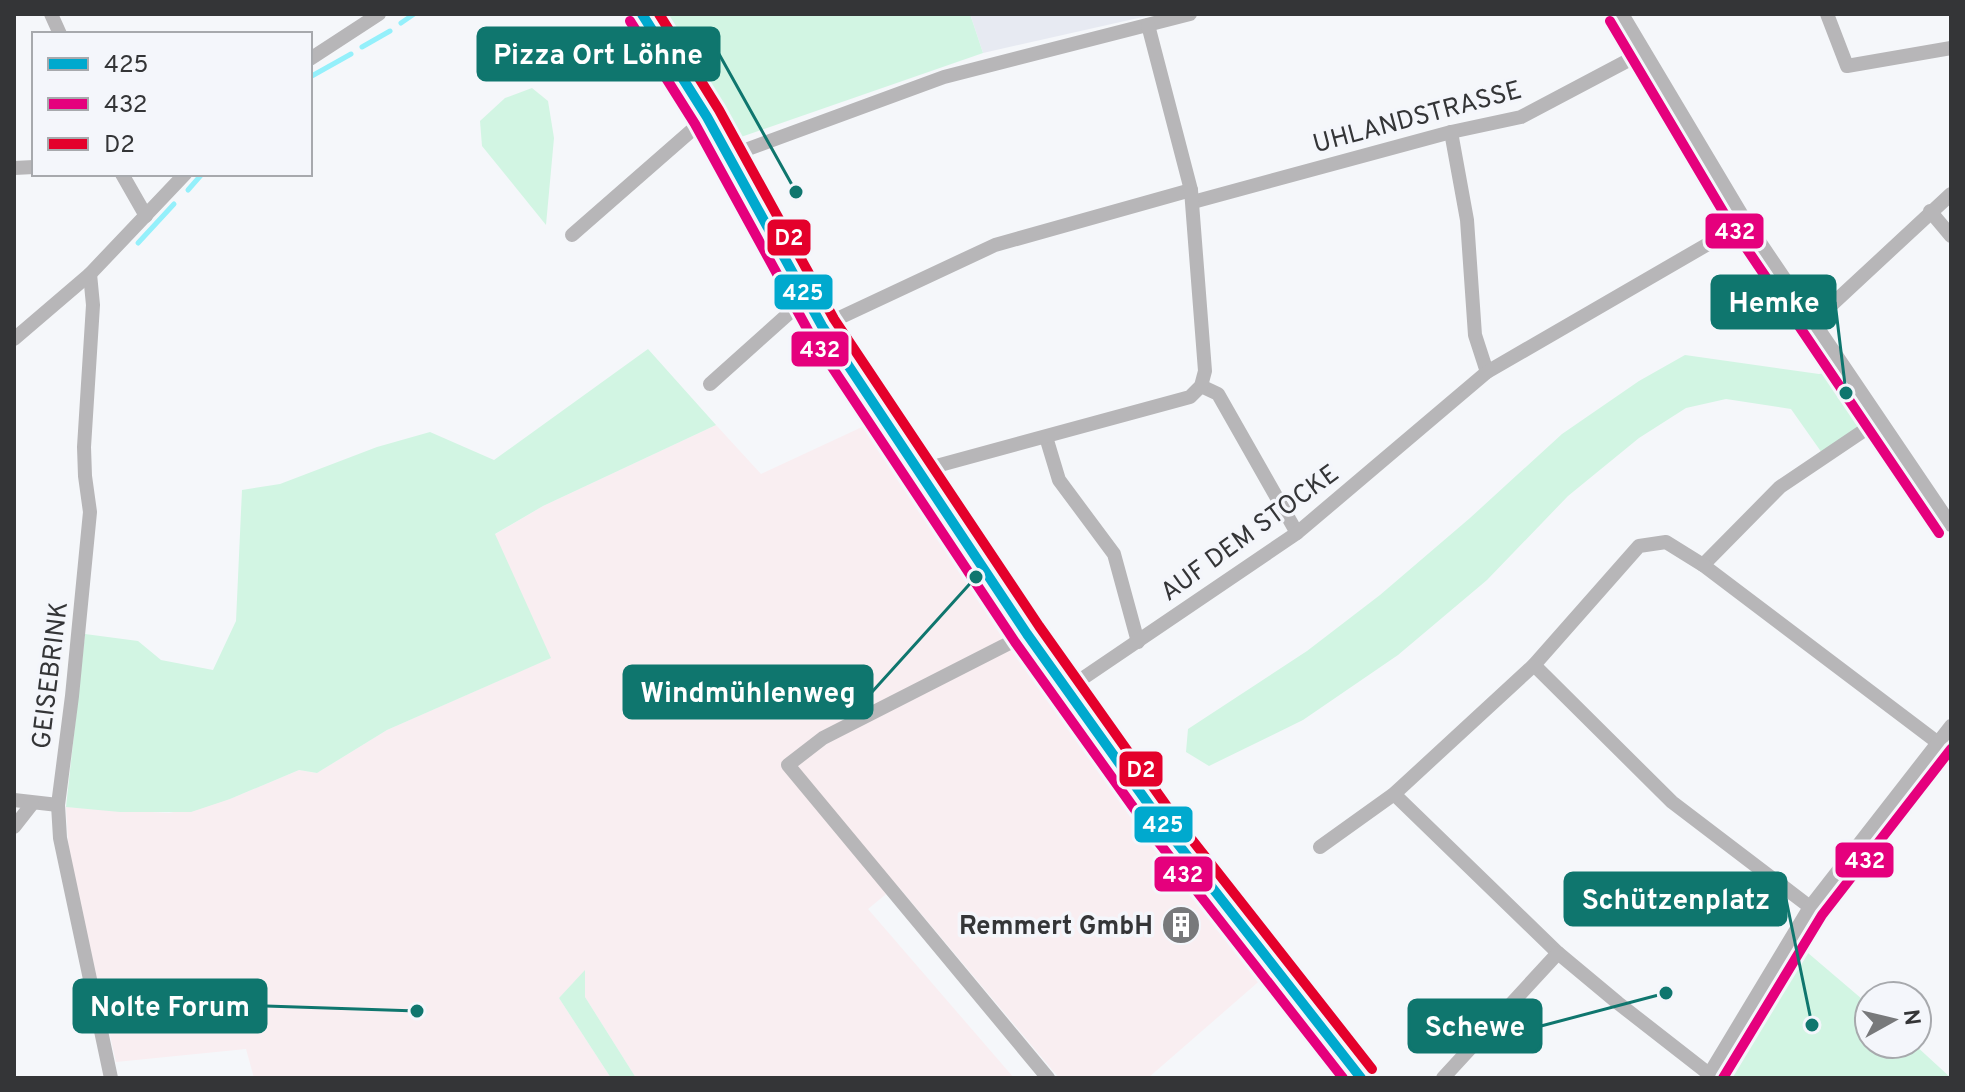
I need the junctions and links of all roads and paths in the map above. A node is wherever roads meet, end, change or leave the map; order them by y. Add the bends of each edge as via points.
1 (379, 14) edge
2 (642, 14) edge
3 (1190, 14) edge
4 (1622, 14) edge
5 (1827, 14) edge
6 (1148, 25) junction
7 (1951, 48) edge
8 (1644, 52) junction
9 (312, 58) edge
10 (707, 117) junction
11 (1451, 132) junction
12 (729, 156) junction
13 (123, 176) edge
14 (183, 176) edge
15 (1951, 194) edge
16 (1192, 196) junction
17 (1930, 211) junction
18 (146, 216) junction
19 (1746, 222) junction
20 (572, 235) dead end
21 (1951, 236) edge
22 (90, 274) junction
23 (806, 298) junction
24 (1812, 323) junction
25 (822, 326) junction
26 (14, 339) edge
27 (1487, 372) junction
28 (710, 384) dead end
29 (1201, 386) junction
30 (1878, 421) junction
31 (1046, 437) junction
32 (918, 471) junction
33 (1951, 525) edge
34 (1297, 533) junction
35 (1703, 565) junction
36 (1027, 634) junction
37 (1138, 642) junction
38 (1534, 665) junction
39 (1067, 689) junction
40 (1951, 726) edge
41 (1937, 742) junction
42 (1394, 794) junction
43 (14, 800) edge
44 (32, 804) junction
45 (58, 805) junction
46 (14, 827) edge
47 (1320, 847) dead end
48 (1810, 907) junction
49 (1558, 953) junction
50 (1708, 1076) edge
51 (111, 1078) edge
52 (1048, 1078) edge
53 (1361, 1078) edge
54 (1443, 1078) edge

1 - 9 street
2 - 10 street
3 - 6 street
4 - 8 street
5 - 7 street via 1847,66
6 - 12 street via 944,77
6 - 16 street
8 - 11 street, UHLANDSTRASSE via 1521,117
8 - 19 street
10 - 12 street
10 - 20 street
11 - 16 street, UHLANDSTRASSE
11 - 27 street via 1467,220 1475,335
12 - 23 street
13 - 18 street
14 - 18 street
15 - 17 street
16 - 25 street, UHLANDSTRASSE via 995,245
16 - 29 street via 1205,371
17 - 21 street
17 - 24 street
18 - 22 street
19 - 24 street
19 - 27 street, AUF DEM STOCKE
22 - 26 street
22 - 45 street, GEISEBRINK via 93,305 84,447 88,548
23 - 25 street
23 - 28 street
24 - 30 street
25 - 32 street
27 - 34 street, AUF DEM STOCKE
29 - 31 street via 1190,397
29 - 34 street via 1218,394
30 - 33 street
30 - 35 street via 1780,487
31 - 32 street
31 - 37 street via 1059,480 1114,554
32 - 36 street
34 - 37 street, AUF DEM STOCKE
35 - 38 street via 1666,542 1639,546
35 - 41 street
36 - 39 street
36 - 52 street via 823,738 788,765
37 - 39 street, AUF DEM STOCKE
38 - 42 street
38 - 48 street via 1672,802
39 - 53 street via 1167,830
40 - 41 street
41 - 48 street
42 - 47 street
42 - 49 street
43 - 44 street
44 - 45 street
44 - 46 street
45 - 51 street, GEISEBRINK via 60,838
48 - 50 street
49 - 50 street
49 - 54 street

